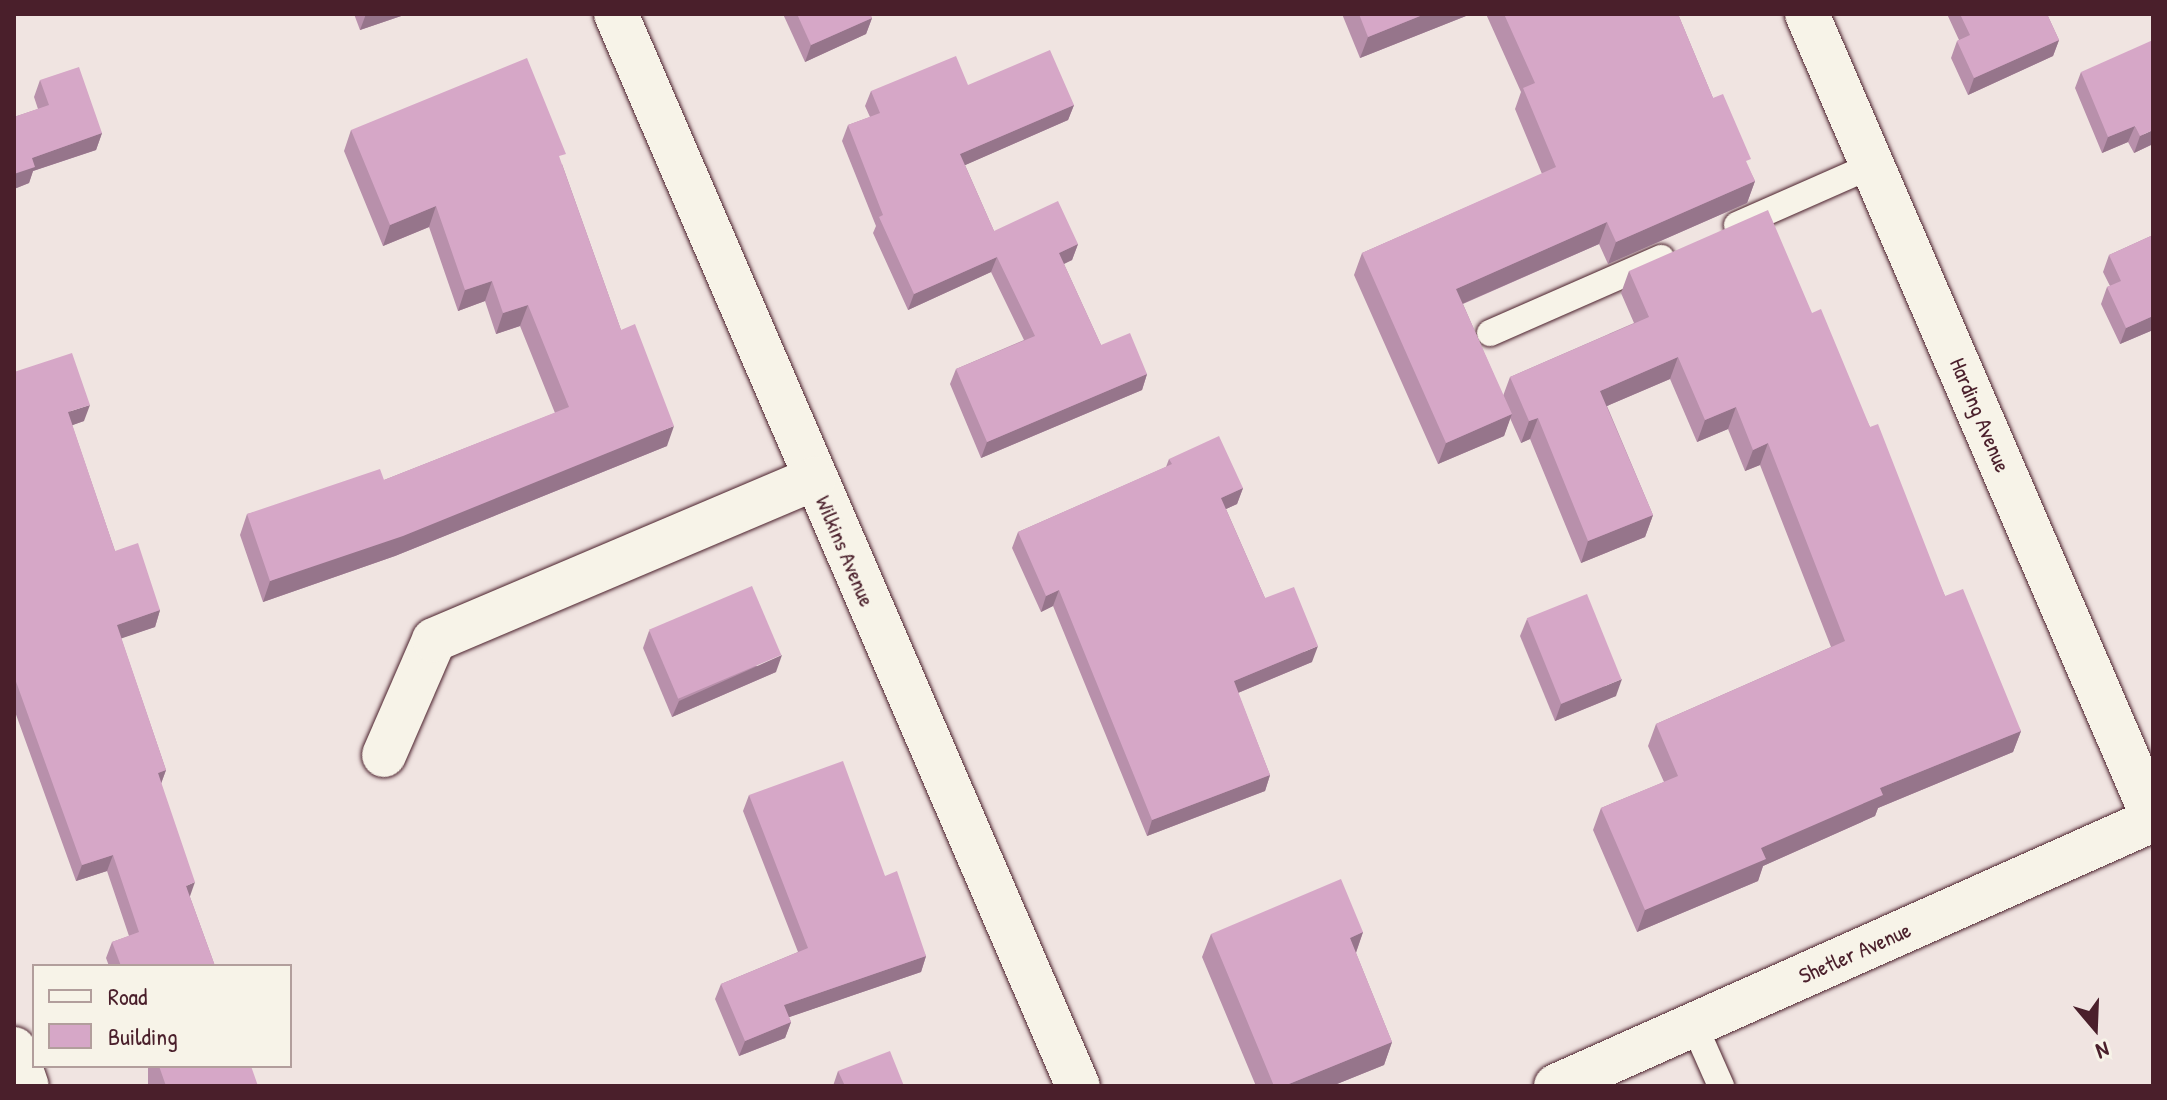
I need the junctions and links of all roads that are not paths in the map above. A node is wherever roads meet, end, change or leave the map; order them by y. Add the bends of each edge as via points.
1 (616, 14) edge
2 (1807, 14) edge
3 (1873, 165) junction
4 (1717, 234) edge
5 (1688, 246) edge
6 (1490, 333) dead end
7 (814, 479) junction
8 (384, 755) dead end
9 (2153, 819) edge
10 (1694, 1025) junction
11 (14, 1049) edge
12 (27, 1086) edge
13 (1078, 1086) edge
14 (1556, 1086) edge
15 (1721, 1086) edge

1 - 7 street, Wilkins Avenue
2 - 3 street, Harding Avenue
3 - 4 lane
3 - 9 street, Harding Avenue
5 - 6 lane
7 - 8 street via 434,640
7 - 13 street, Wilkins Avenue
9 - 10 street, Shetler Avenue
10 - 14 street, Shetler Avenue
10 - 15 lane
11 - 12 street

